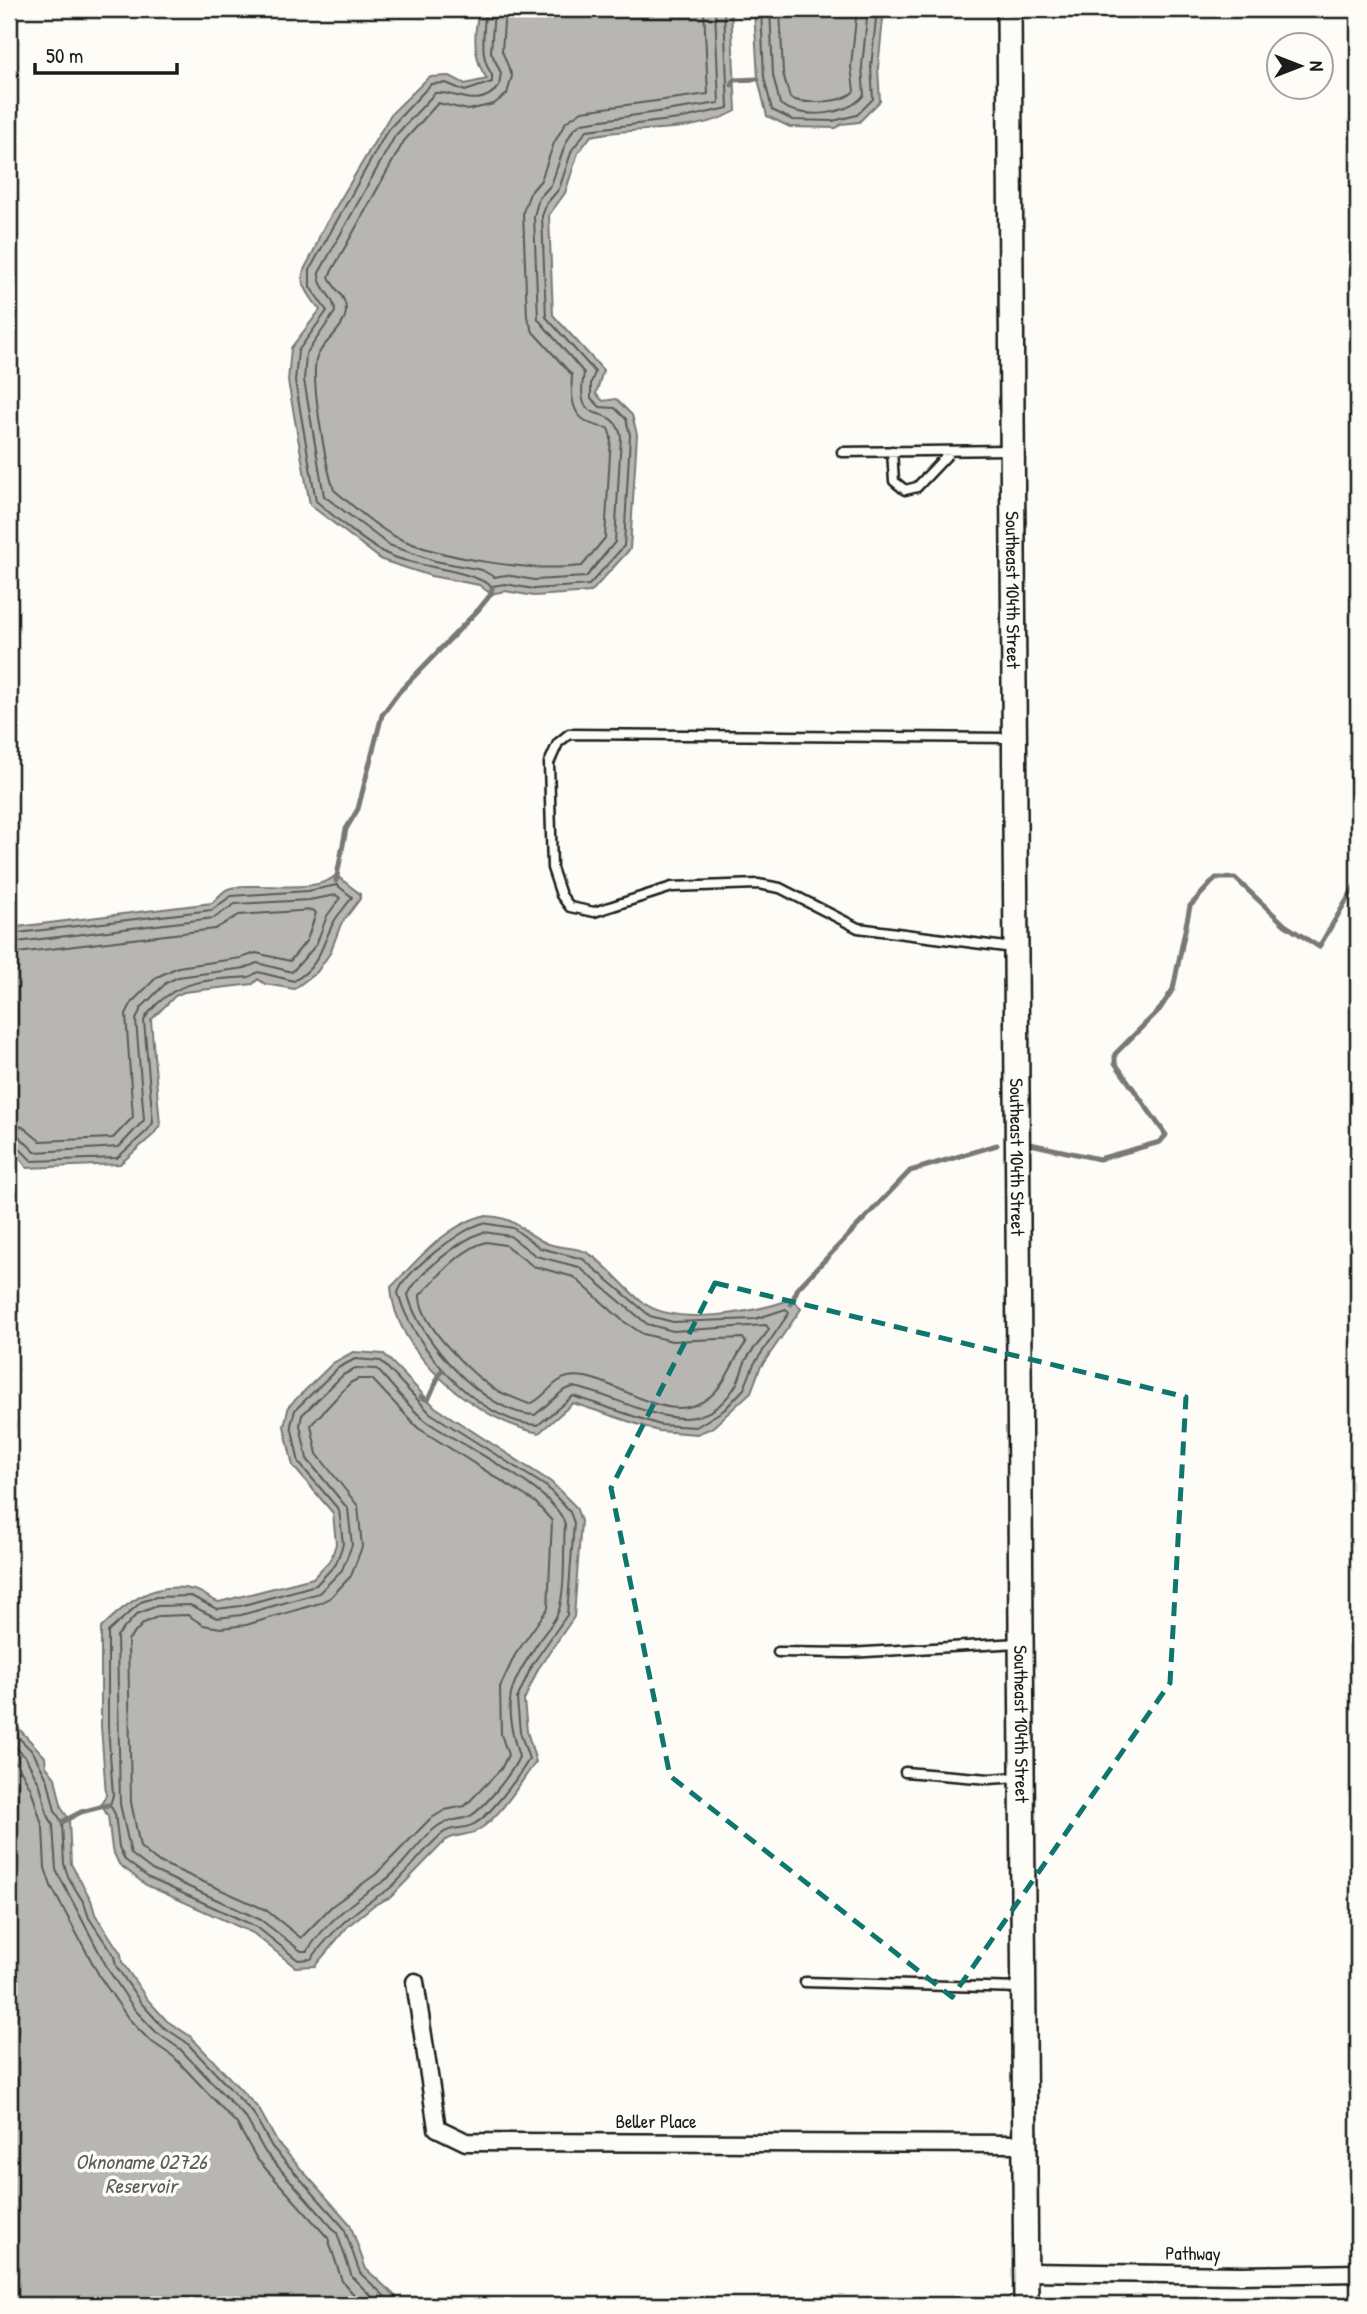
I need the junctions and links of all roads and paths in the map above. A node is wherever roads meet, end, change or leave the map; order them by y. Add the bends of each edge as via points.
1 (1009, 9) edge
2 (1012, 450) junction
3 (892, 451) junction
4 (951, 451) junction
5 (842, 452) dead end
6 (1014, 738) junction
7 (1016, 948) junction
8 (1021, 1643) junction
9 (778, 1652) dead end
10 (905, 1772) dead end
11 (1022, 1776) junction
12 (415, 1982) dead end
13 (805, 1982) dead end
14 (1024, 1988) junction
15 (1025, 2144) junction
16 (1026, 2272) junction
17 (1358, 2273) edge
18 (1026, 2305) edge

1 - 2 street, Southeast 104th Street
2 - 4 lane
2 - 6 street, Southeast 104th Street
3 - 4 lane
3 - 4 lane via 894,481 905,490 917,486
3 - 5 lane
6 - 7 street, Southeast 104th Street
6 - 7 lane via 569,734 558,743 549,764 552,867 561,894 570,907 580,911 594,912 672,887 758,884 780,888 858,928
7 - 8 street, Southeast 104th Street
8 - 9 lane via 849,1653
8 - 11 street, Southeast 104th Street
10 - 11 lane via 989,1779
11 - 14 street, Southeast 104th Street
12 - 15 street, Beller Place via 437,2128 466,2142
13 - 14 lane
14 - 15 street, Southeast 104th Street
15 - 16 street, Southeast 104th Street
16 - 17 street, Pathway
16 - 18 street, Southeast 104th Street

